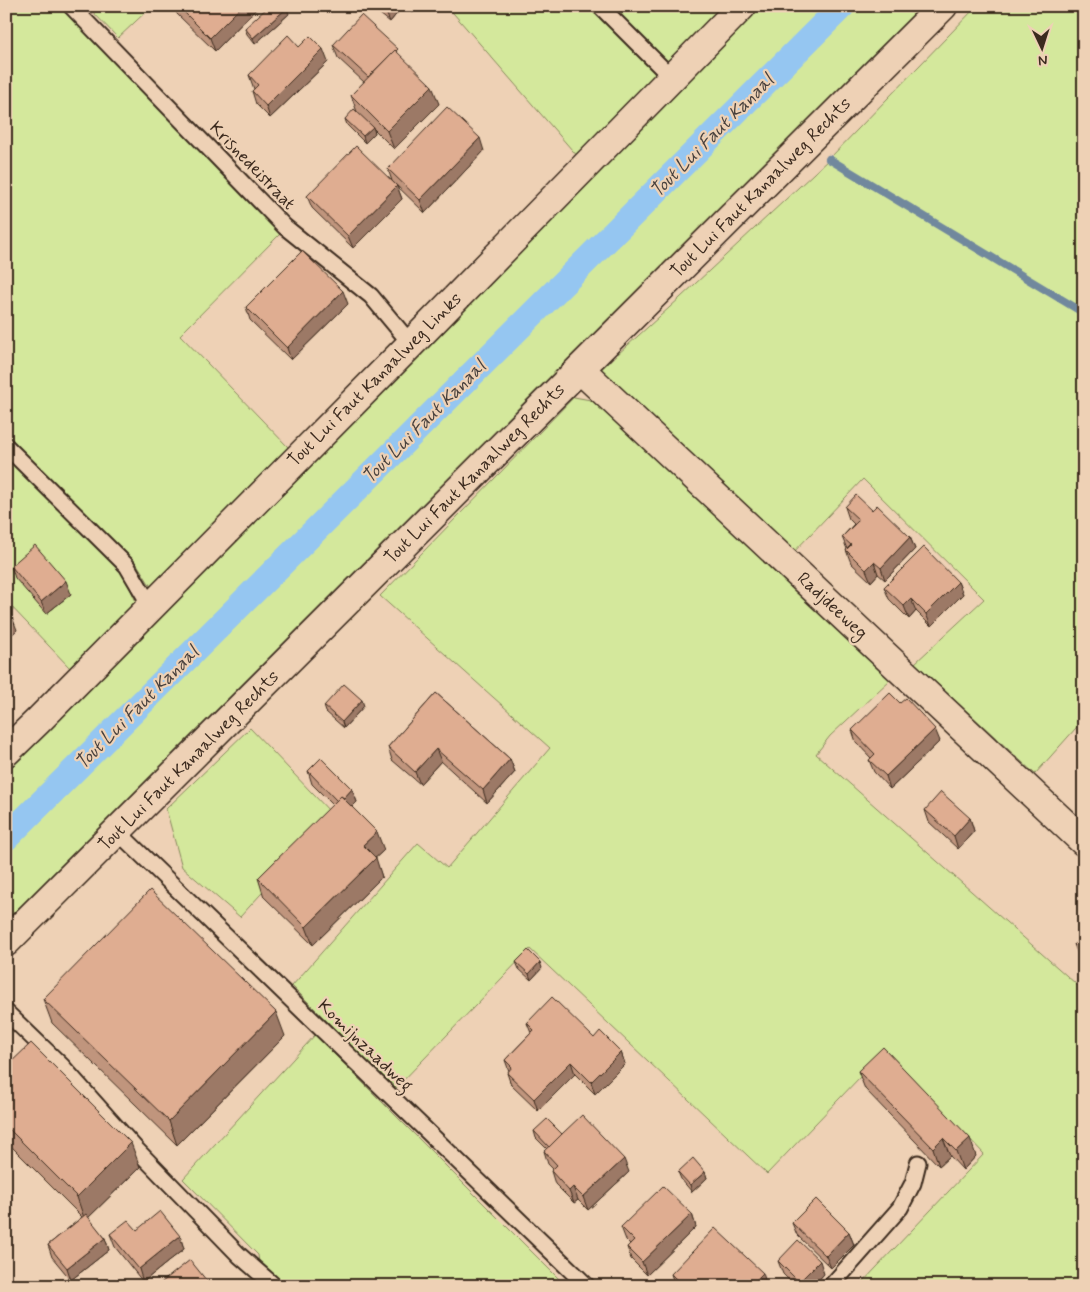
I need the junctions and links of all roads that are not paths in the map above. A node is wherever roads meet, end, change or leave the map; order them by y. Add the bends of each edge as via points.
1 (71, 6) edge
2 (600, 6) edge
3 (742, 6) edge
4 (943, 6) edge
5 (671, 77) junction
6 (411, 344) junction
7 (580, 370) junction
8 (6, 446) edge
9 (151, 607) junction
10 (6, 752) edge
11 (118, 832) junction
12 (1084, 842) edge
13 (6, 942) edge
14 (6, 1012) edge
15 (918, 1163) dead end
16 (272, 1284) dead end
17 (587, 1286) edge
18 (831, 1286) edge

1 - 6 lane, Krisnedeistraat via 285,226 371,296
2 - 5 lane
3 - 5 street, Tout Lui Faut Kanaalweg Links
4 - 7 street, Tout Lui Faut Kanaalweg Rechts
5 - 6 street, Tout Lui Faut Kanaalweg Links
6 - 9 street, Tout Lui Faut Kanaalweg Links
7 - 11 street, Tout Lui Faut Kanaalweg Rechts
7 - 12 street, Radjdeeweg
8 - 9 lane via 127,566
9 - 10 street, Tout Lui Faut Kanaalweg Links
11 - 13 street, Tout Lui Faut Kanaalweg Rechts
11 - 17 lane, Komijnzaadweg
14 - 16 lane via 62,1066 162,1177
15 - 18 lane via 913,1183 900,1208

